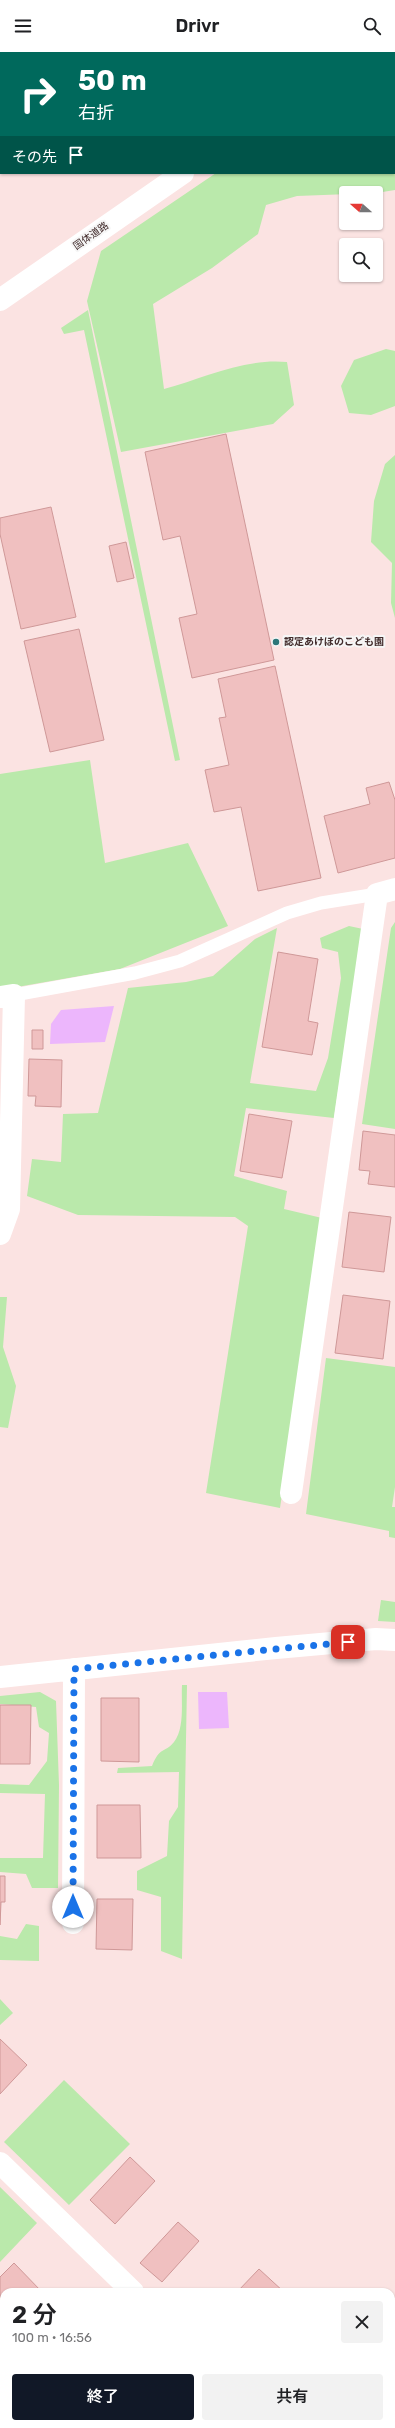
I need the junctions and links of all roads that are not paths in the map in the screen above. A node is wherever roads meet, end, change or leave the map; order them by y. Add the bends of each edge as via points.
1 (180, 174) edge
2 (165, 180) edge
3 (0, 300) edge
4 (386, 892) edge
5 (7, 996) edge
6 (0, 1234) edge
7 (291, 1494) dead end
8 (395, 1640) edge
9 (74, 1669) junction
10 (0, 1677) edge
11 (73, 1923) dead end
12 (0, 2163) edge
13 (129, 2288) edge

1 - 2 street, 国体道路
2 - 3 street, 国体道路
4 - 5 lane via 321,903 287,913 180,960 150,969
4 - 7 street
5 - 6 street via 9,1209
8 - 9 street via 376,1639 276,1648
9 - 10 street
9 - 11 street
12 - 13 street

